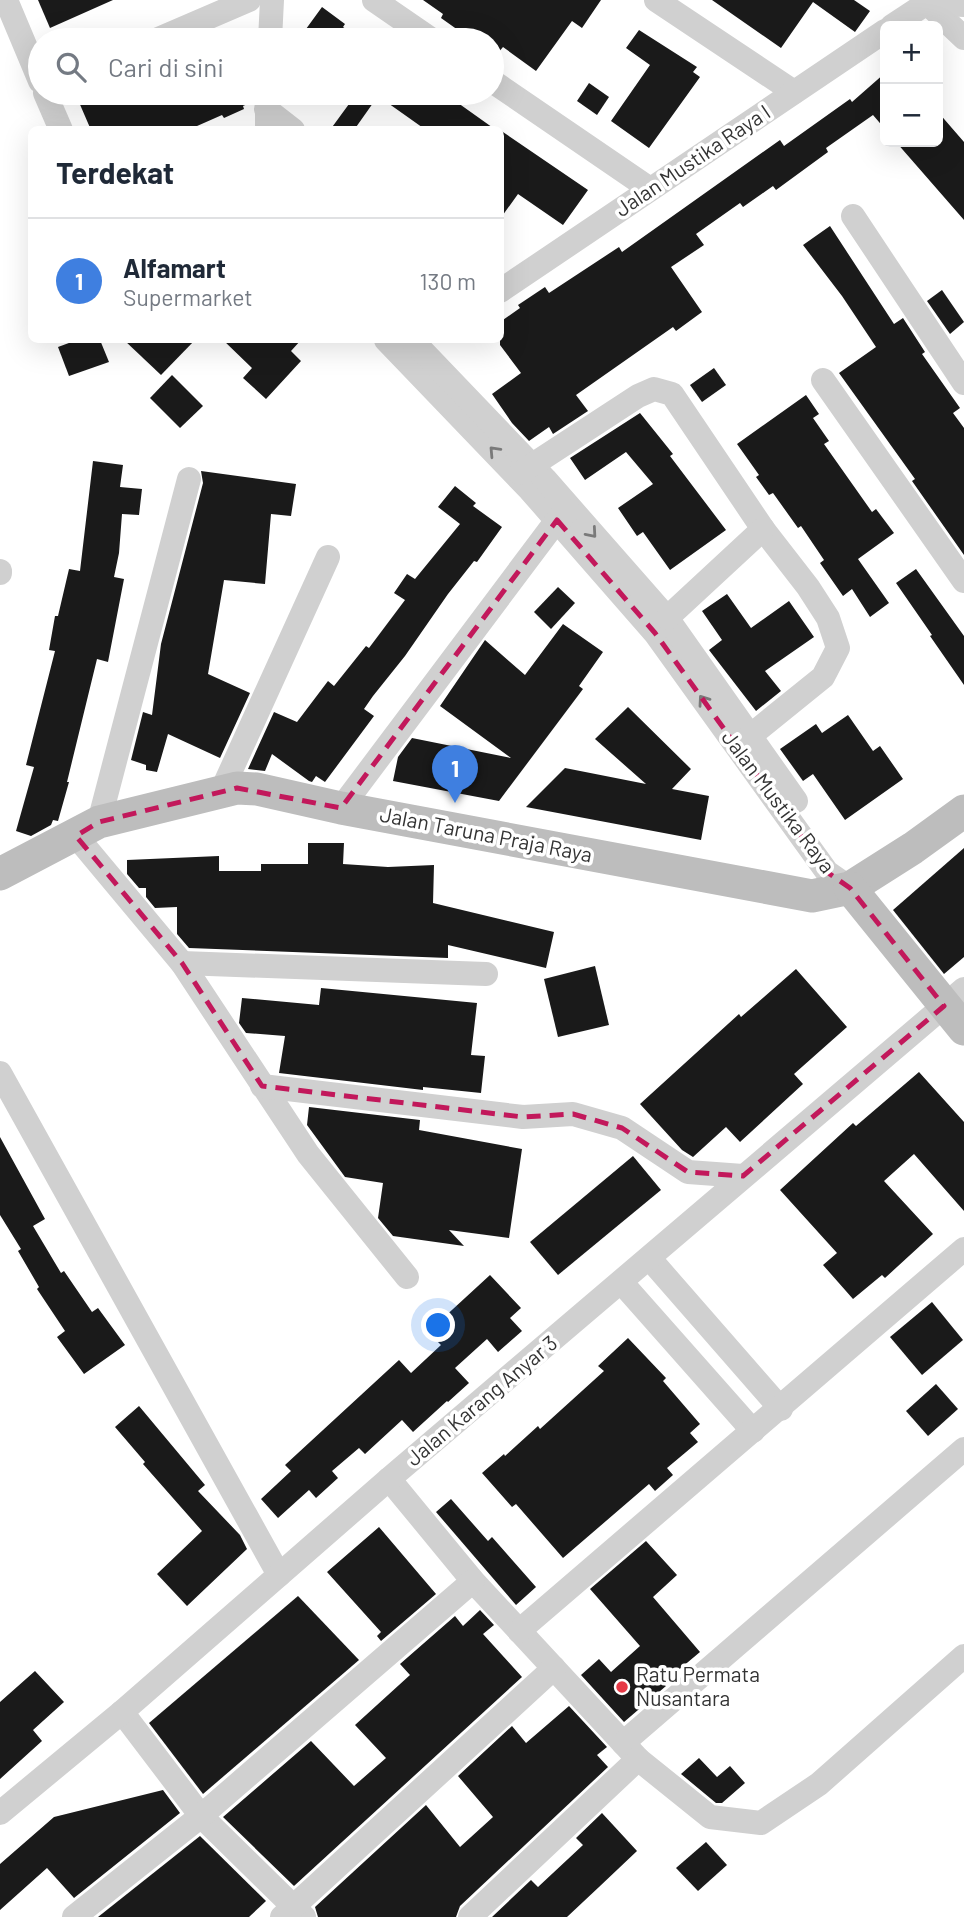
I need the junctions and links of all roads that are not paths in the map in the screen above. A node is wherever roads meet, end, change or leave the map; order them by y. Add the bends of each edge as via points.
1 (6, 0) edge
2 (249, 0) edge
3 (272, 0) edge
4 (374, 0) edge
5 (656, 0) edge
6 (924, 1) edge
7 (964, 5) edge
8 (898, 21) edge
9 (184, 28) edge
10 (271, 28) edge
11 (415, 28) edge
12 (880, 34) edge
13 (964, 38) edge
14 (28, 52) edge
15 (504, 89) edge
16 (794, 92) junction
17 (50, 105) edge
18 (267, 110) edge
19 (59, 126) edge
20 (288, 126) edge
21 (650, 190) junction
22 (853, 216) dead end
23 (504, 287) edge
24 (417, 346) edge
25 (823, 380) dead end
26 (964, 383) edge
27 (524, 470) junction
28 (189, 479) dead end
29 (564, 514) junction
30 (763, 528) junction
31 (328, 558) dead end
32 (964, 582) edge
33 (667, 618) junction
34 (750, 736) junction
35 (222, 790) junction
36 (341, 808) junction
37 (964, 811) edge
38 (87, 829) junction
39 (0, 874) edge
40 (850, 888) junction
41 (182, 963) junction
42 (486, 974) dead end
43 (957, 1008) edge
44 (0, 1073) edge
45 (262, 1086) junction
46 (743, 1177) junction
47 (964, 1249) edge
48 (650, 1259) junction
49 (407, 1277) dead end
50 (622, 1283) junction
51 (781, 1409) junction
52 (753, 1431) junction
53 (964, 1449) edge
54 (389, 1479) junction
55 (279, 1575) junction
56 (473, 1581) junction
57 (519, 1631) junction
58 (964, 1656) edge
59 (554, 1668) junction
60 (122, 1712) junction
61 (630, 1751) junction
62 (0, 1813) edge
63 (201, 1816) junction
64 (293, 1914) edge
65 (74, 1917) edge
66 (470, 1917) edge

1 - 14 street
2 - 9 street
3 - 10 street
4 - 11 street
5 - 16 street
6 - 7 street
6 - 8 street
6 - 13 street
12 - 16 street, Jalan Mustika Raya I
15 - 21 street
16 - 21 street, Jalan Mustika Raya I
17 - 19 street
18 - 20 street
21 - 23 street, Jalan Mustika Raya I
22 - 26 street
24 - 27 street, Jalan Mustika Raya
25 - 32 street
27 - 29 street, Jalan Mustika Raya
27 - 30 street via 654,389 672,394
28 - 38 street
29 -> 33 street, Jalan Mustika Raya
29 - 36 street
40 -> 29 street, Jalan Mustika Raya via 827,872
30 - 33 street
30 - 34 street via 828,618 838,648 823,677
31 - 35 street
33 - 34 street, Jalan Mustika Raya
34 - 40 street, Jalan Mustika Raya via 841,865
35 - 36 street, Jalan Taruna Praja Raya via 257,789
35 - 38 street, Jalan Taruna Praja Raya
36 - 40 street, Jalan Taruna Praja Raya via 811,896
37 - 40 street, Jalan Taruna Praja Raya
38 - 39 street, Jalan Taruna Praja Raya
38 - 41 street
40 - 43 street
41 - 42 street
41 - 45 street
43 - 46 street, Jalan Karang Anyar 3
44 - 55 street
45 - 46 street via 523,1117 573,1114 622,1128 688,1172
45 - 49 street via 309,1154
46 - 48 street, Jalan Karang Anyar 3
47 - 51 street
48 - 50 street, Jalan Karang Anyar 3
48 - 51 street
50 - 52 street
50 - 54 street, Jalan Karang Anyar 3
51 - 52 street
52 - 57 street
53 - 61 street
54 - 55 street, Jalan Karang Anyar 3
54 - 56 street
55 - 60 street, Jalan Karang Anyar 3
56 - 57 street
56 - 63 street
57 - 59 street
58 - 61 street via 819,1784 761,1823 710,1817
59 - 61 street
59 - 64 street
60 - 62 street, Jalan Karang Anyar 3
60 - 63 street
61 - 66 street
63 - 64 street
63 - 65 street

